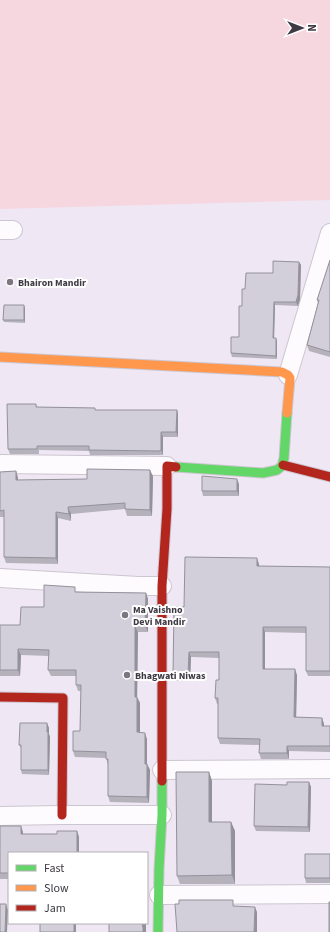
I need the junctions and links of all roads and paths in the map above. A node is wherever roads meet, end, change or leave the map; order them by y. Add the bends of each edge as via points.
1 (330, 233) edge
2 (0, 358) edge
3 (288, 375) junction
4 (0, 464) edge
5 (283, 465) junction
6 (167, 466) junction
7 (330, 477) edge
8 (0, 578) edge
9 (162, 586) junction
10 (0, 698) edge
11 (330, 769) edge
12 (162, 770) junction
13 (62, 815) junction
14 (162, 815) junction
15 (0, 816) edge
16 (330, 894) edge
17 (159, 895) junction
18 (158, 932) edge

1 - 3 street
2 - 3 street via 282,372
3 - 5 street via 290,378
4 - 6 street
5 - 6 street via 278,470 263,473
5 - 7 street
6 - 9 street
8 - 9 street
9 - 12 street
10 - 13 street via 63,698
11 - 12 street
12 - 14 street
13 - 14 street
13 - 15 street
14 - 17 street
16 - 17 street
17 - 18 street

